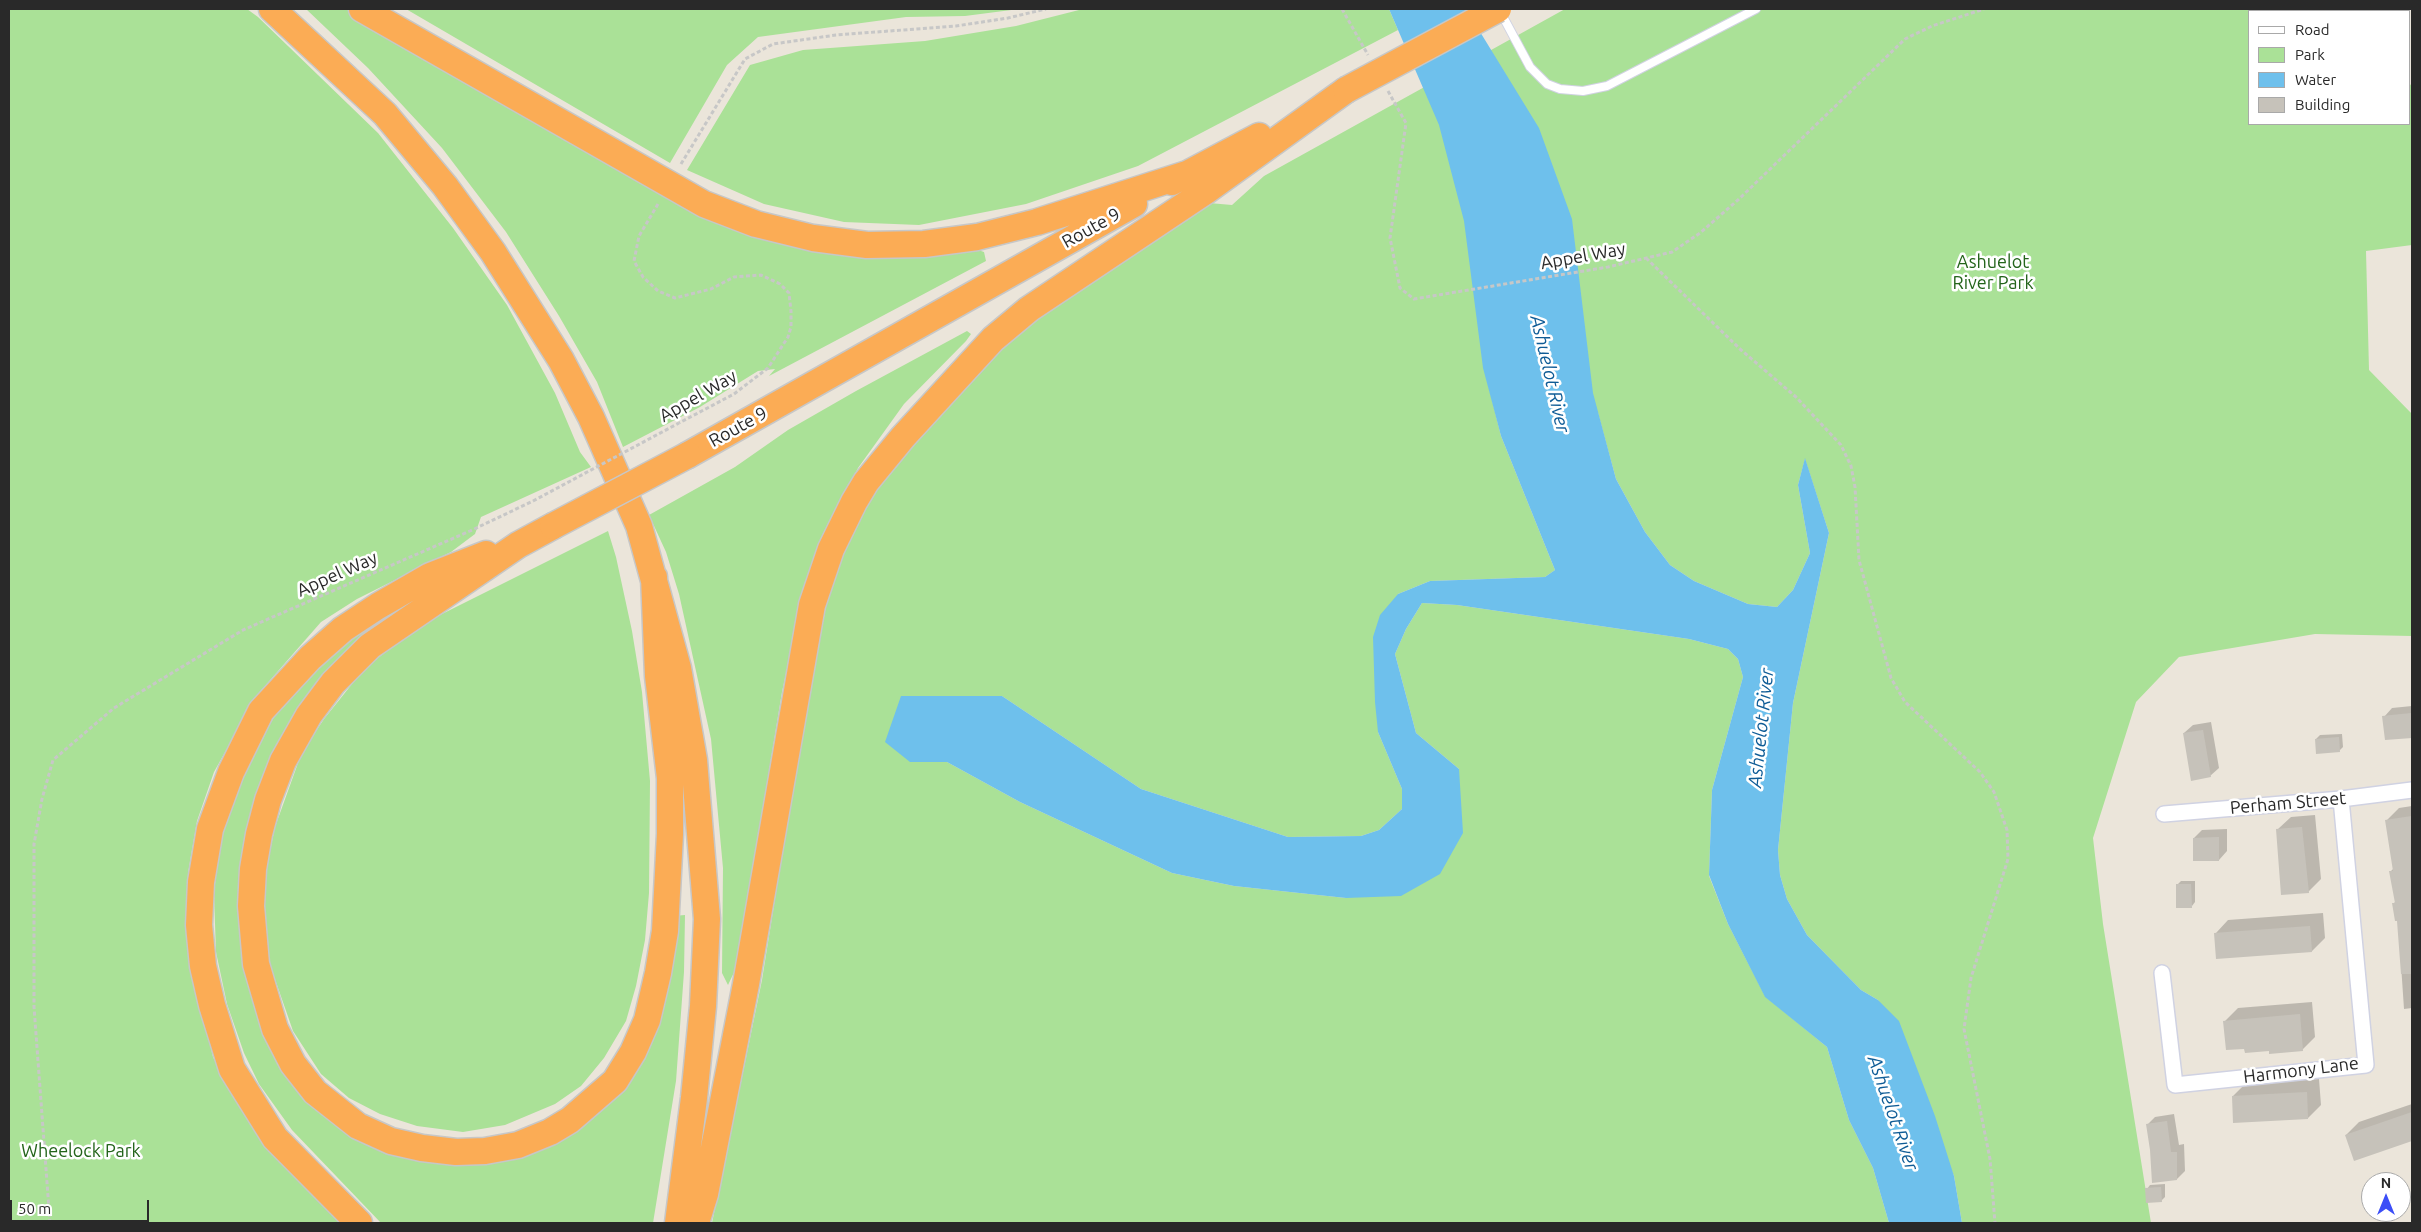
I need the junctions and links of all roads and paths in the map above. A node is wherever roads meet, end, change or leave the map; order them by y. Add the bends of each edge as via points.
1 (272, 9) edge
2 (362, 9) edge
3 (1046, 9) edge
4 (1342, 9) edge
5 (1498, 9) edge
6 (1756, 9) edge
7 (1984, 9) edge
8 (1370, 58) dead end
9 (1346, 90) junction
10 (1388, 90) dead end
11 (681, 164) dead end
12 (1187, 174) junction
13 (658, 204) dead end
14 (1646, 258) junction
15 (518, 545) junction
16 (654, 577) junction
17 (2412, 790) edge
18 (2341, 799) junction
19 (2164, 814) dead end
20 (2162, 973) dead end
21 (50, 1223) edge
22 (359, 1223) edge
23 (678, 1223) edge
24 (696, 1223) edge
25 (1995, 1223) edge

1 - 16 highway via 385,114 445,186 493,252 561,360 591,417 639,526
2 - 12 highway via 704,204 756,224 812,238 867,245 924,244 977,236 1037,222
3 - 11 path via 956,26 836,35 773,44 745,59
4 - 8 path
5 - 6 lane via 1530,67 1547,84 1583,91 1607,86
5 - 9 highway, Route 9, bridge
7 - 14 path, Appel Way via 1905,38 1700,234 1672,252
9 - 12 highway, Route 9
9 - 24 highway via 1206,191 1029,309 993,339 903,437 854,502 831,549 812,606 746,984 705,1194
10 - 14 path, Appel Way via 1406,123 1390,238 1400,288 1414,299
12 - 15 highway, Route 9, bridge via 688,454
13 - 21 path, Appel Way, bridge via 640,236 634,261 643,277 658,291 676,298 710,289 734,277 761,275 780,284 789,293 791,327 768,368 734,394 533,501 243,630 114,708 53,760 34,844 34,1007
14 - 25 path via 1740,349 1796,397 1840,445 1851,466 1859,560 1891,678 1904,702 1980,772 1998,802 2008,830 2008,859 1971,978 1964,1028 1990,1159
15 - 16 highway via 370,646 333,683 309,715 283,761 258,834 251,906 252,935 256,964 276,1028 293,1064 315,1092 358,1126 391,1141 456,1152 518,1145 570,1120 615,1081 633,1052 658,972 665,931 670,834 670,778 658,676
15 - 22 highway via 476,557 430,576 343,628 310,658 262,711 231,772 210,829 201,882 199,925 203,966 232,1069 275,1138
16 - 23 highway via 678,668 694,760 707,919 703,1006
17 - 18 street, Perham Street
18 - 19 street, Perham Street
18 - 20 street, Harmony Lane via 2366,1065 2175,1085

